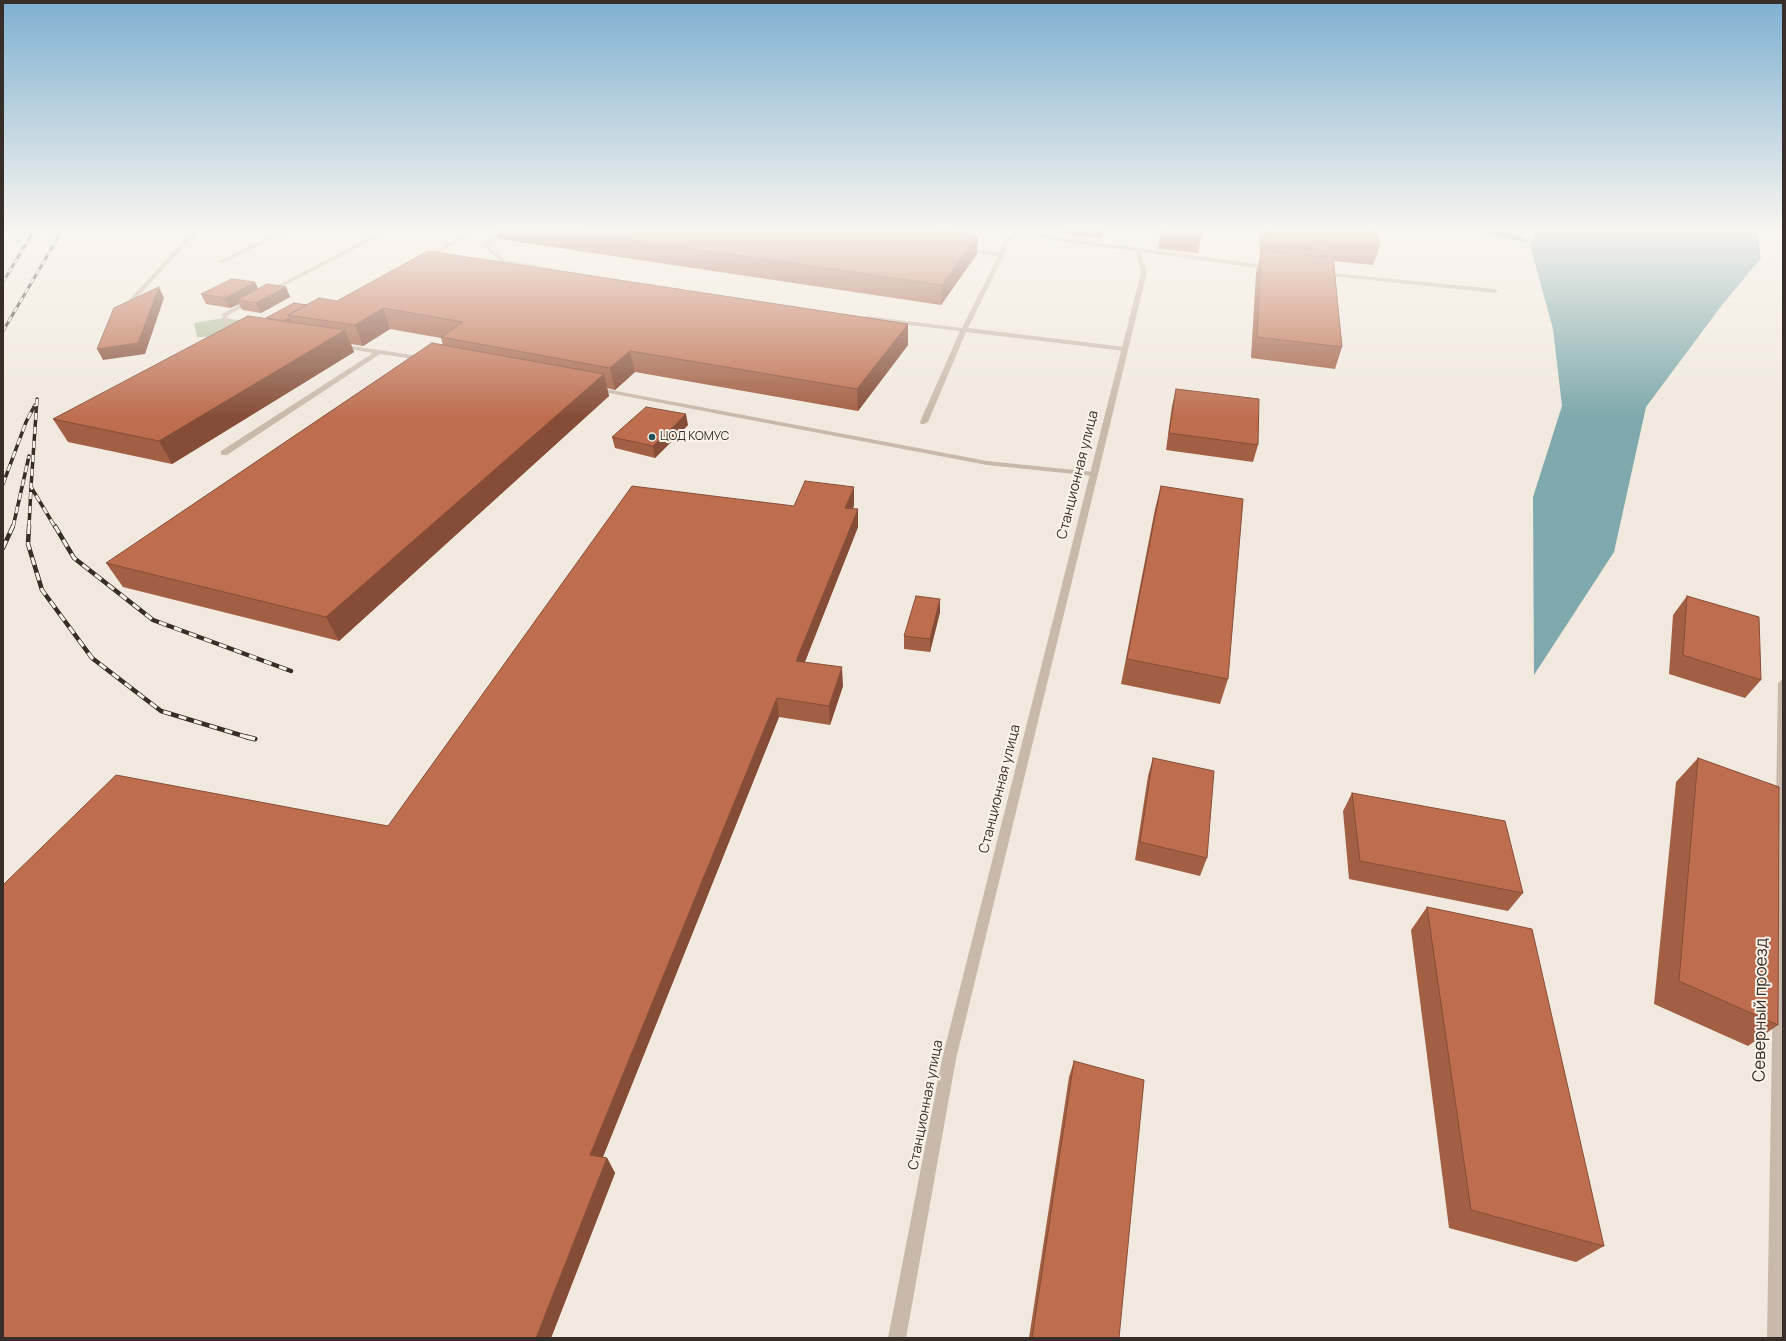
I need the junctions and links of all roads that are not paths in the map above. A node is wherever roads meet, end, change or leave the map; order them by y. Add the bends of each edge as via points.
1 (140, 292) edge
2 (269, 292) edge
3 (984, 292) edge
4 (1139, 292) edge
5 (1491, 292) edge
6 (1495, 292) dead end
7 (131, 301) edge
8 (862, 317) edge
9 (964, 330) junction
10 (247, 332) edge
11 (332, 345) edge
12 (1124, 349) junction
13 (379, 352) junction
14 (436, 360) edge
15 (585, 387) edge
16 (924, 422) dead end
17 (224, 453) dead end
18 (1094, 474) junction
19 (1783, 683) edge
20 (897, 1338) edge
21 (1776, 1338) edge

1 - 7 street
2 - 10 street via 224,315 226,326
3 - 9 street
4 - 12 street, Станционная улица
5 - 6 street
8 - 9 street
9 - 12 street
9 - 16 street
11 - 13 street
12 - 18 street, Станционная улица
13 - 14 street
13 - 17 street
15 - 18 street via 987,463
18 - 20 street, Станционная улица via 949,1059
19 - 21 street, Северный проезд

